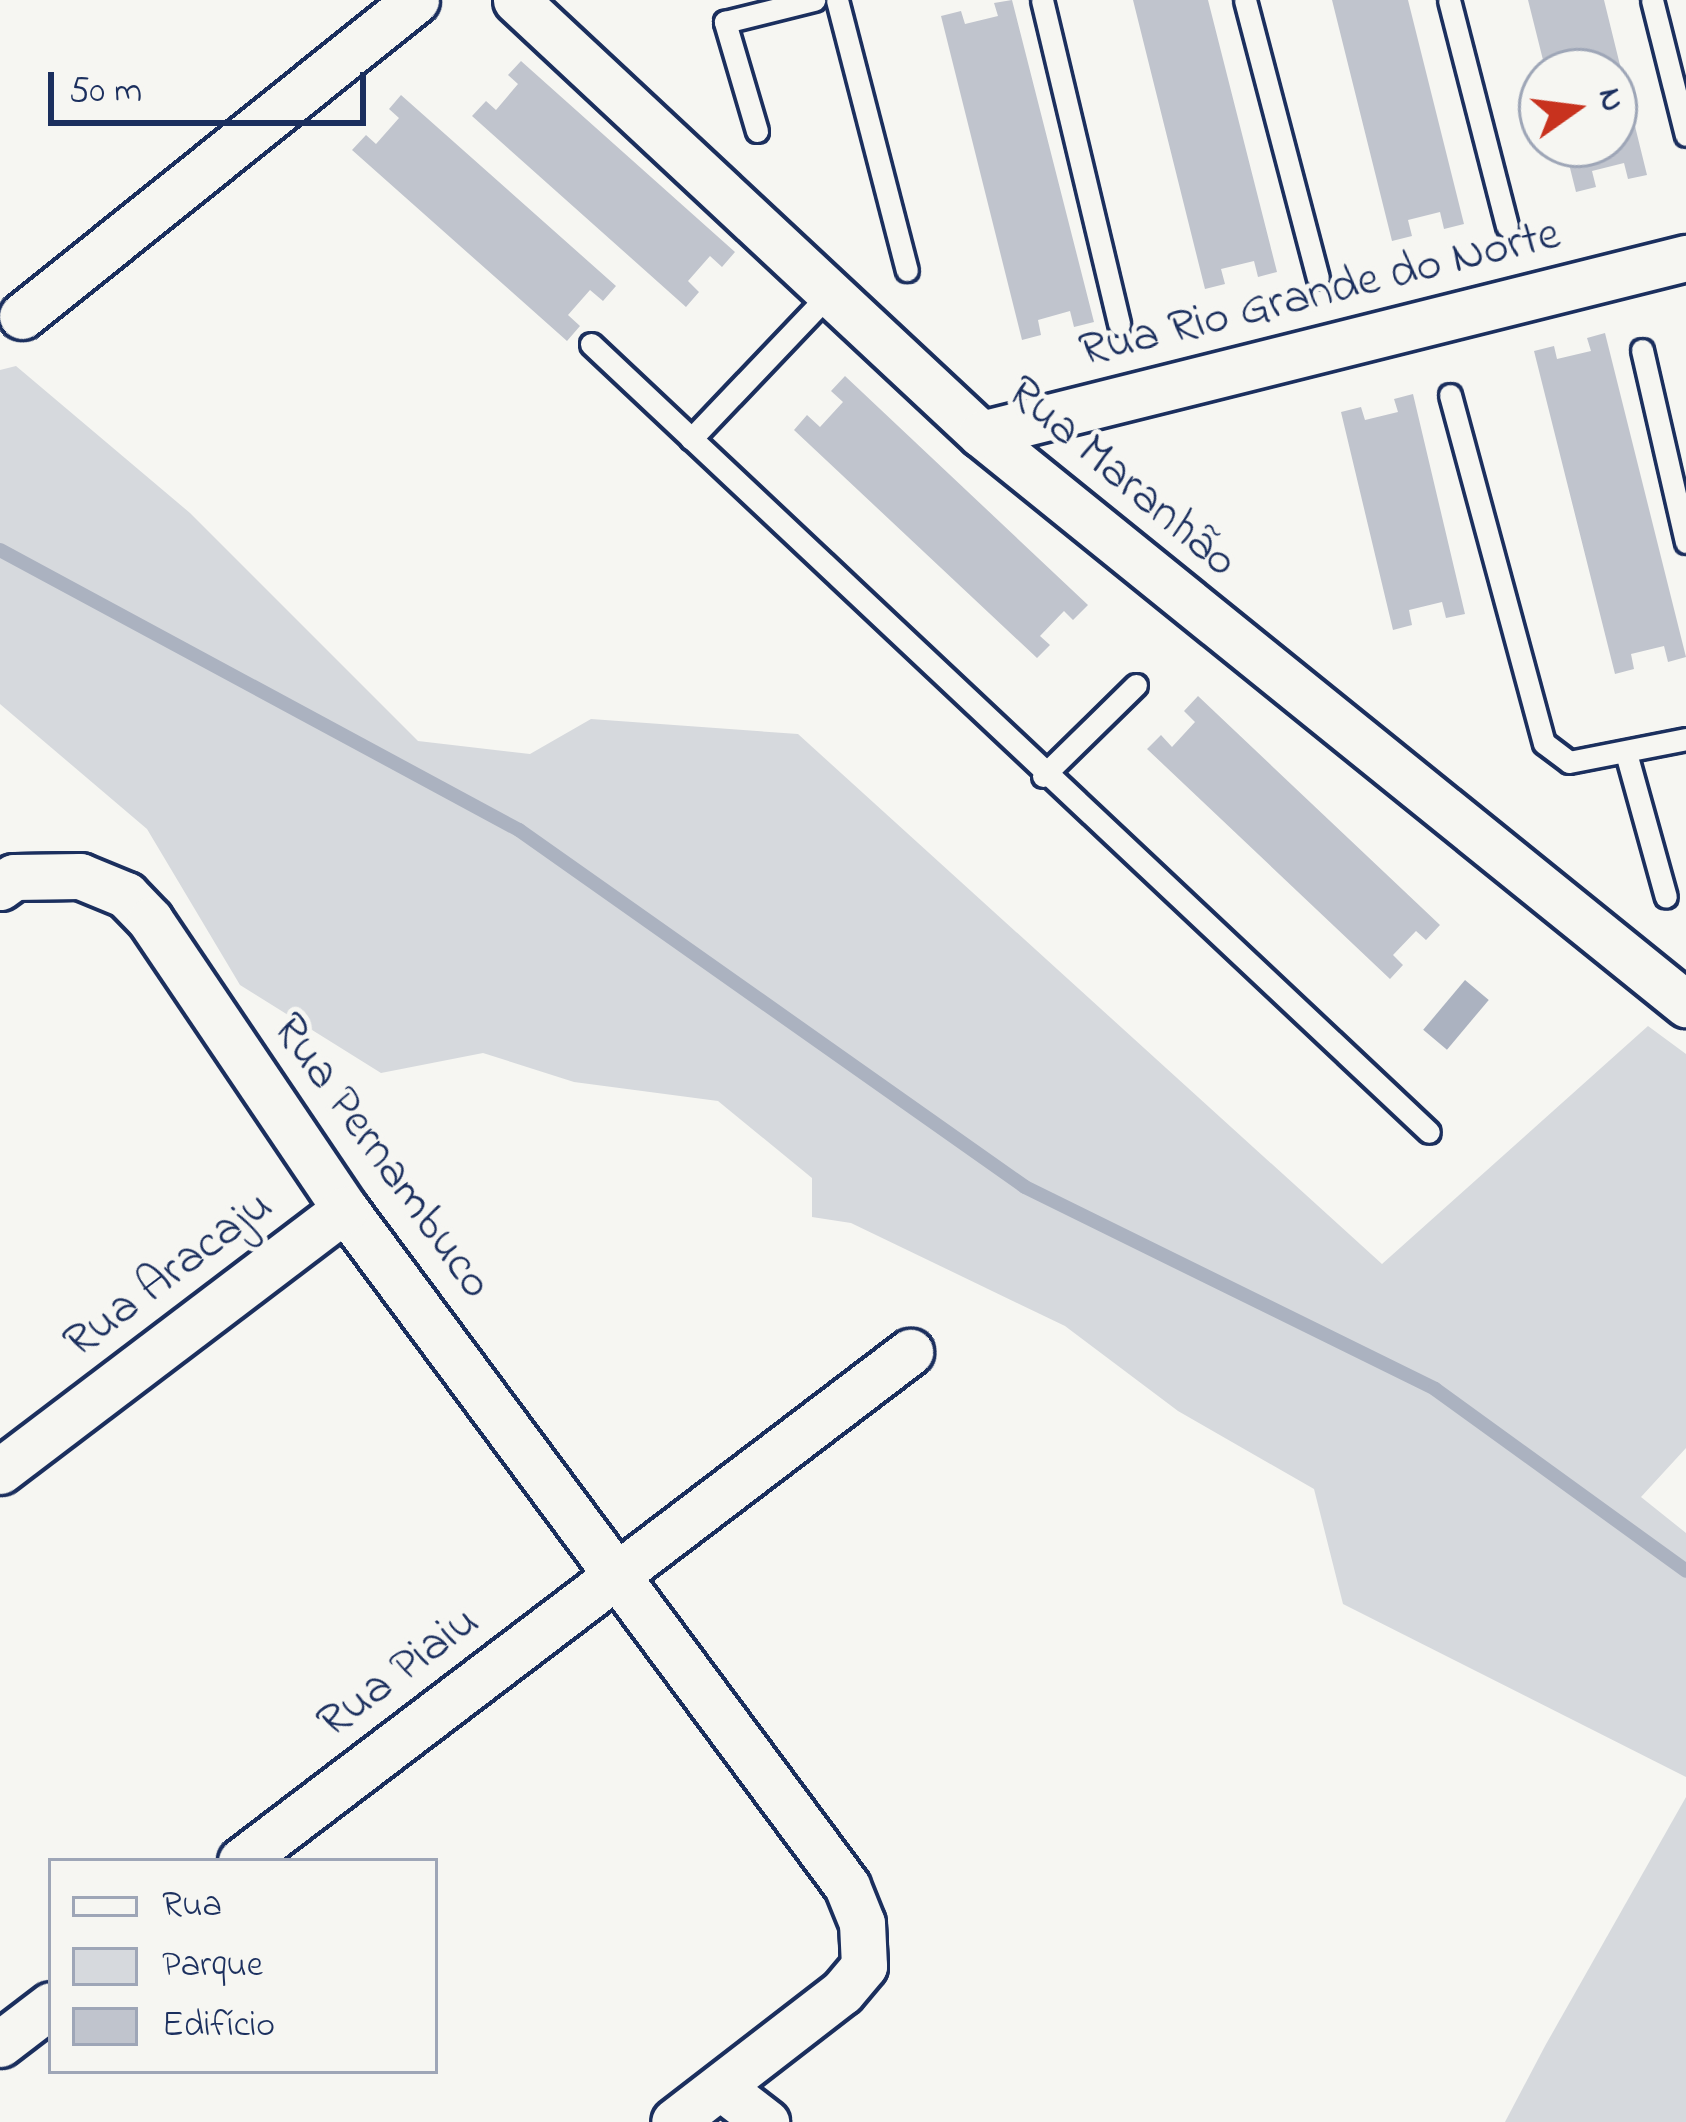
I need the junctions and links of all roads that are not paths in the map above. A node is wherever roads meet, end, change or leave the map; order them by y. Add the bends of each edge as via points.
1 (416, 0) edge
2 (516, 0) edge
3 (814, 0) edge
4 (837, 0) edge
5 (1042, 0) edge
6 (1245, 0) edge
7 (1450, 0) edge
8 (1652, 0) edge
9 (757, 131) dead end
10 (1686, 134) edge
11 (1507, 226) dead end
12 (1686, 258) edge
13 (907, 270) dead end
14 (1318, 278) dead end
15 (830, 294) junction
16 (22, 316) dead end
17 (1119, 324) dead end
18 (592, 344) dead end
19 (1642, 350) dead end
20 (1450, 395) dead end
21 (981, 434) junction
22 (691, 439) junction
23 (1686, 542) edge
24 (1136, 685) dead end
25 (1686, 739) edge
26 (1626, 753) junction
27 (1043, 776) junction
28 (7, 882) edge
29 (1666, 897) dead end
30 (1686, 1004) edge
31 (1430, 1132) dead end
32 (346, 1209) junction
33 (910, 1352) dead end
34 (0, 1471) edge
35 (622, 1572) junction
36 (245, 1858) edge
37 (48, 2007) edge
38 (0, 2044) edge
39 (722, 2088) junction
40 (674, 2122) edge
41 (766, 2122) edge

1 - 16 street
2 - 15 street, Rua Maranhão
3 - 9 lane via 724,22
4 - 13 lane
5 - 17 lane
6 - 14 lane
7 - 11 lane
8 - 10 lane
12 - 21 street, Rua Rio Grande do Norte
15 - 21 street, Rua Maranhão
15 - 22 lane
18 - 22 lane
19 - 23 lane
20 - 26 lane via 1544,743 1569,762
21 - 30 street, Rua Maranhão
22 - 27 lane
24 - 27 lane
25 - 26 lane
26 - 29 lane
27 - 31 lane
28 - 32 street, Rua Pernambuco via 80,876 126,895
32 - 34 street, Rua Aracaju
32 - 35 street, Rua Pernambuco
33 - 35 street
35 - 36 street, Rua Piaiu
35 - 39 street, Rua Pernambuco via 847,1886 862,1923 864,1966 853,1979
37 - 38 street
39 - 40 street
39 - 41 street

